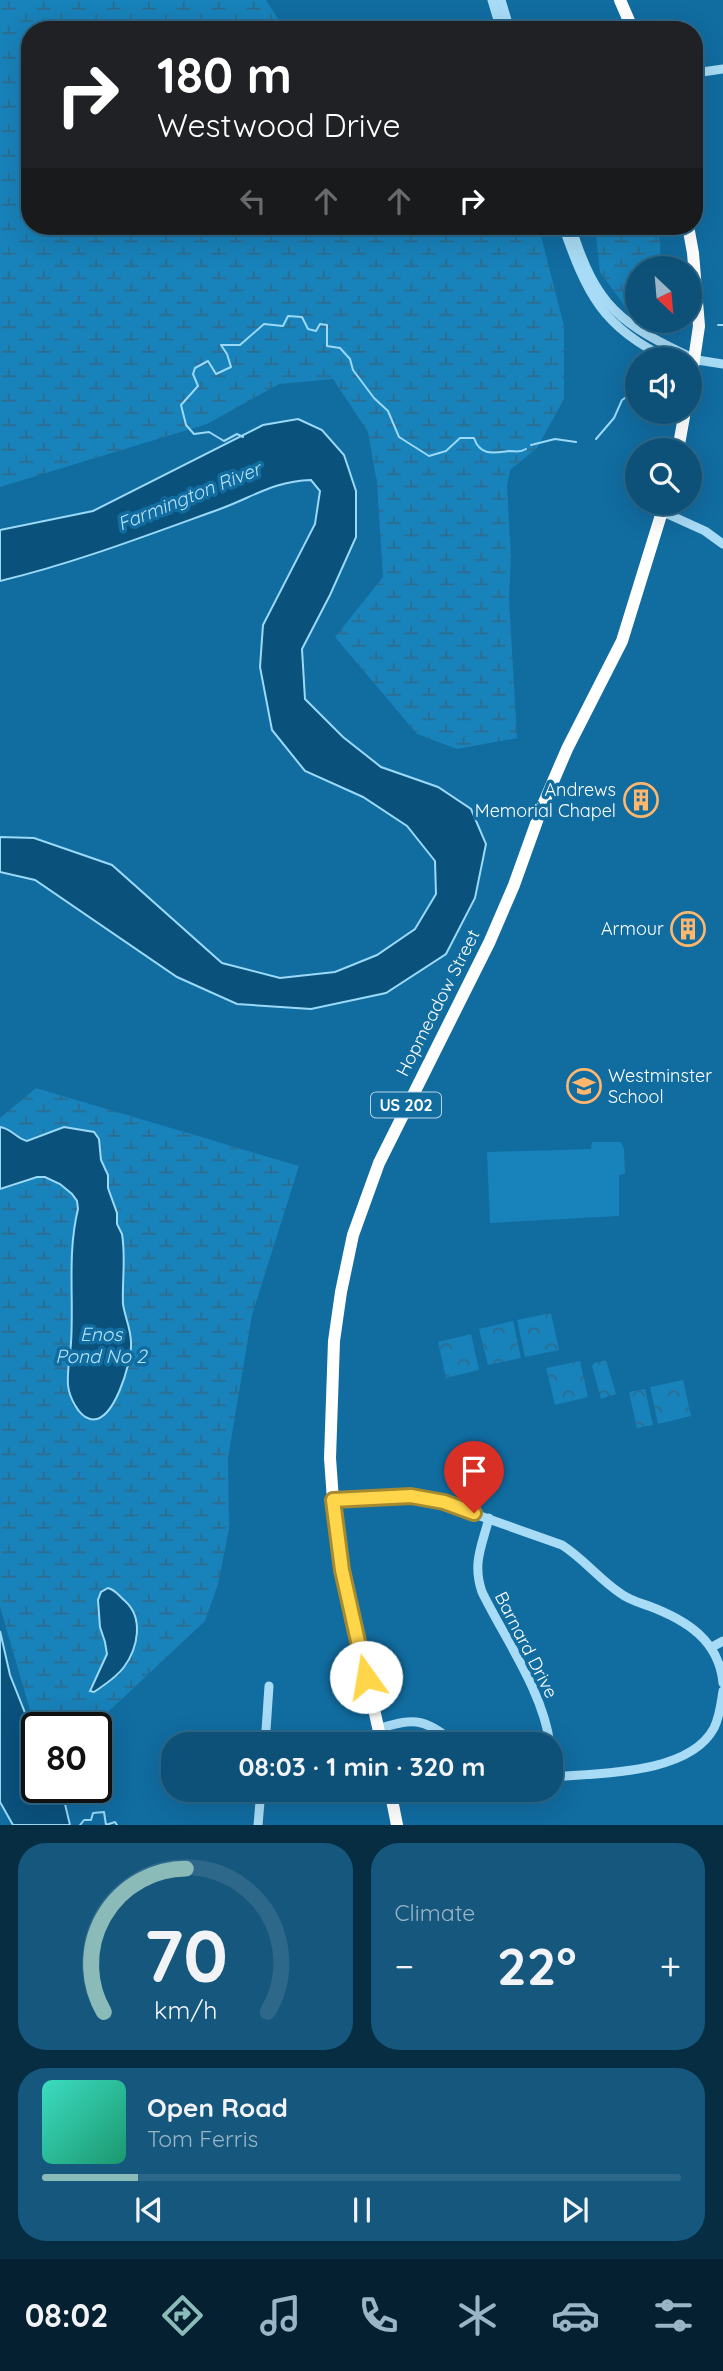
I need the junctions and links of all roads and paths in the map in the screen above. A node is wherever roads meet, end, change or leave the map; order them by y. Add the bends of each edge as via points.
1 (492, 0) edge
2 (501, 0) edge
3 (620, 0) edge
4 (498, 21) edge
5 (507, 21) edge
6 (629, 21) edge
7 (723, 69) edge
8 (703, 72) edge
9 (566, 235) edge
10 (574, 235) edge
11 (690, 235) edge
12 (646, 347) edge
13 (668, 347) edge
14 (695, 347) edge
15 (702, 361) edge
16 (723, 364) edge
17 (661, 515) edge
18 (678, 515) edge
19 (723, 544) edge
20 (333, 1500) junction
21 (489, 1518) junction
22 (723, 1641) edge
23 (712, 1647) junction
24 (723, 1683) edge
25 (270, 1686) dead end
26 (723, 1691) edge
27 (379, 1729) junction
28 (266, 1732) edge
29 (380, 1732) edge
30 (439, 1732) edge
31 (547, 1732) edge
32 (563, 1776) edge
33 (260, 1802) edge
34 (392, 1802) edge
35 (258, 1825) edge
36 (397, 1825) edge

1 - 4 street
2 - 5 street
3 - 6 highway
7 - 8 street
9 - 12 street via 583,279 608,317
10 - 13 street via 585,266 608,303
11 - 14 highway via 699,326
15 - 16 street
17 - 20 highway, Hopmeadow Street / US 202 via 622,641 567,749 489,943 379,1163 353,1235 334,1341 330,1413
18 - 19 street
20 - 21 street via 411,1496
20 - 27 highway, Hopmeadow Street / US 202 via 342,1570
21 - 23 street via 562,1545 621,1594 673,1615
21 - 31 street, Barnard Drive via 479,1552 478,1580 534,1692
22 - 23 street
23 - 24 street
25 - 28 street
26 - 32 street via 713,1729 688,1754 650,1766
27 - 29 highway, Hopmeadow Street / US 202
27 - 30 street via 404,1722 426,1723
33 - 35 street
34 - 36 highway

